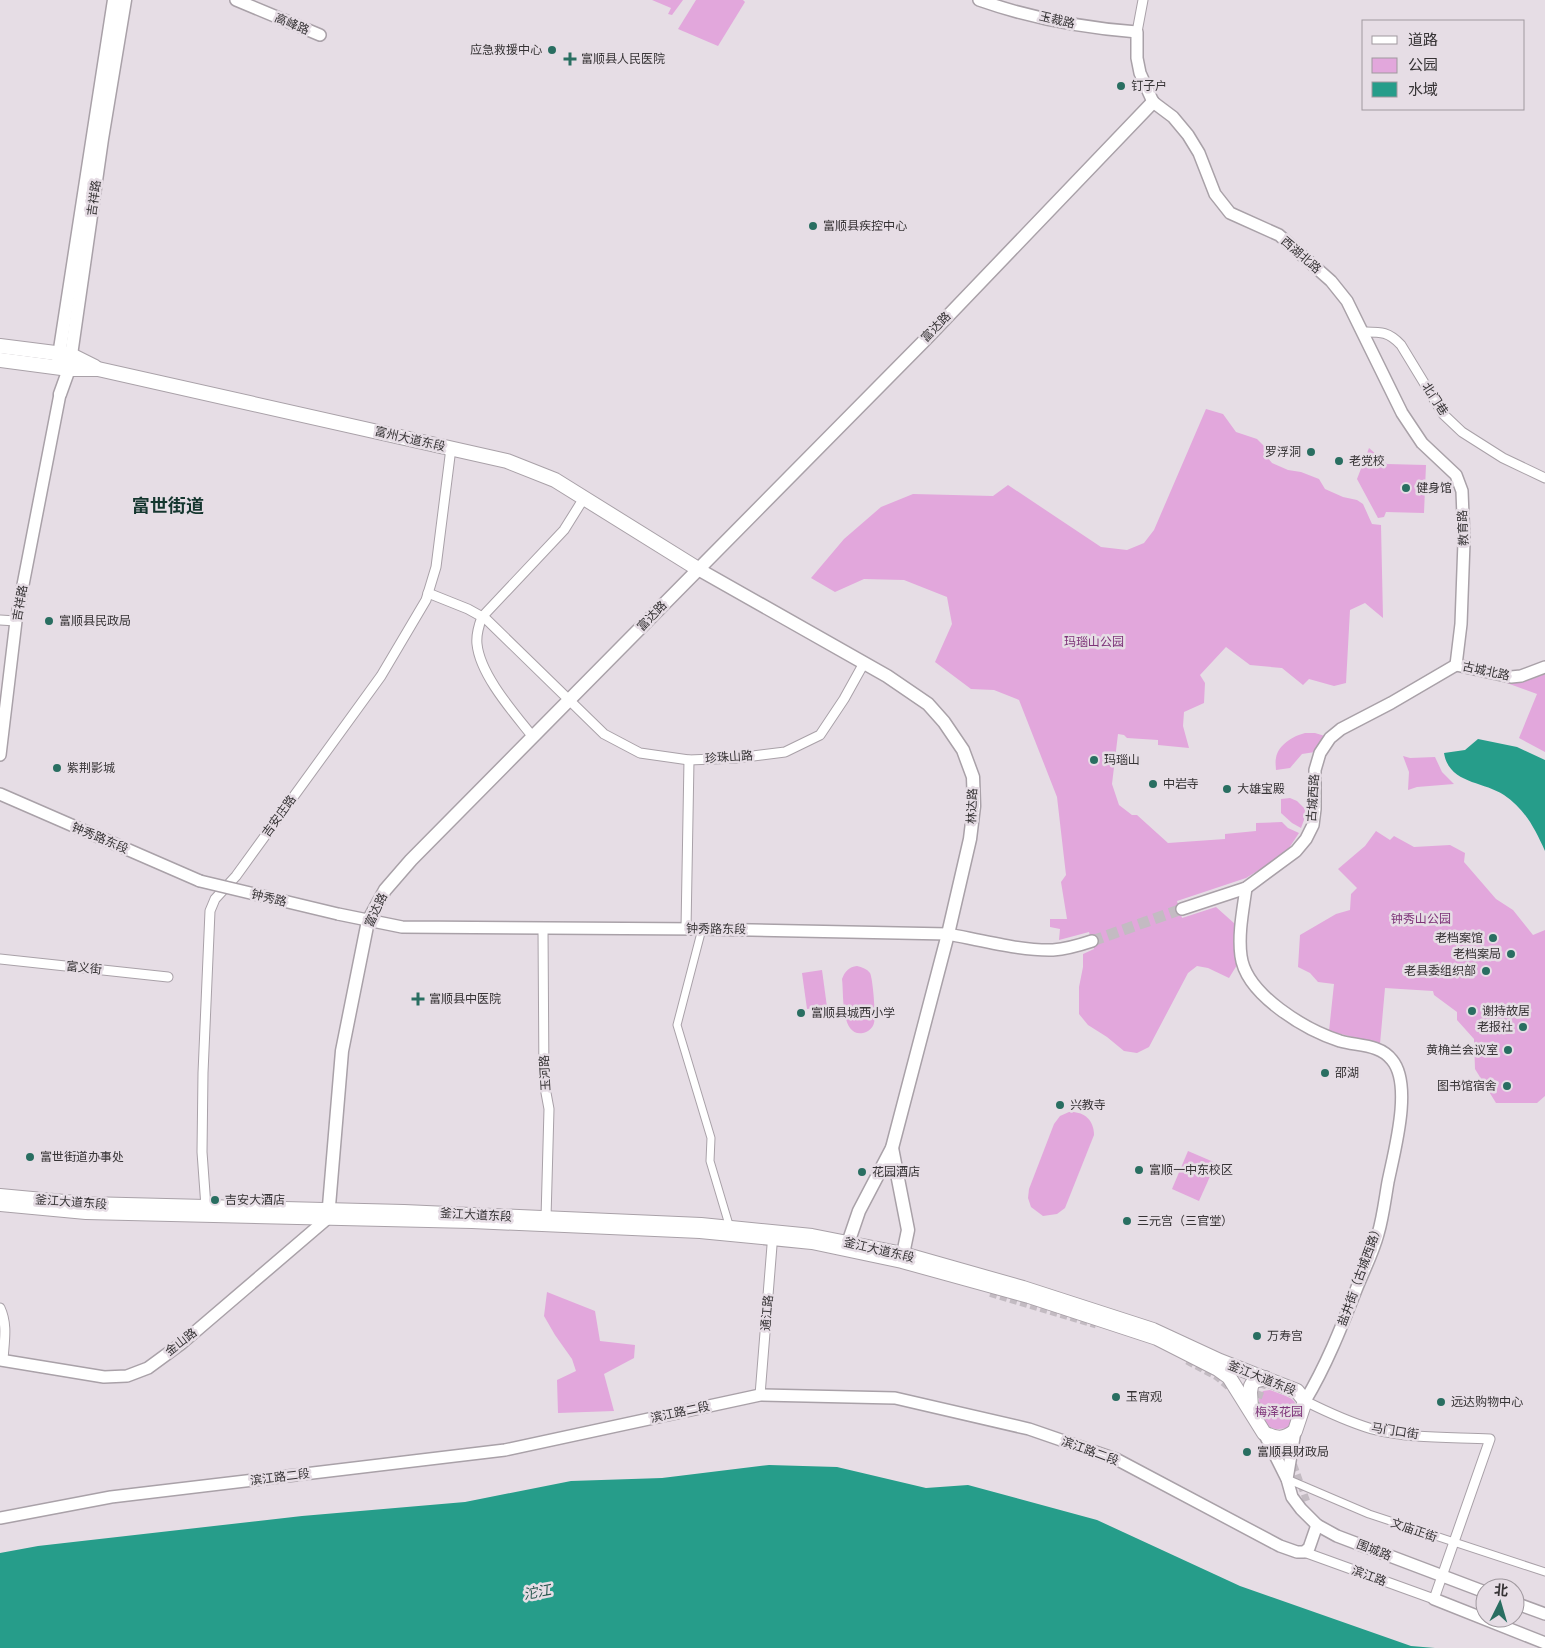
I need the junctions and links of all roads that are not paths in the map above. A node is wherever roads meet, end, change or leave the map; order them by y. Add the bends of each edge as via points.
1 (114, 0) edge
2 (125, 0) edge
3 (236, 0) edge
4 (979, 0) edge
5 (1143, 0) edge
6 (1136, 32) junction
7 (320, 35) dead end
8 (1153, 102) junction
9 (1362, 332) junction
10 (0, 346) edge
11 (0, 360) edge
12 (64, 361) junction
13 (60, 394) joint
14 (452, 448) junction
15 (1545, 478) edge
16 (584, 498) junction
17 (698, 569) junction
18 (428, 593) junction
19 (482, 617) junction
20 (0, 620) edge
21 (16, 621) junction
22 (864, 663) junction
23 (1456, 664) junction
24 (1545, 667) edge
25 (569, 701) junction
26 (533, 737) junction
27 (0, 755) edge
28 (690, 760) junction
29 (0, 794) edge
30 (200, 881) joint
31 (1246, 888) junction
32 (1182, 909) tunnel mouth
33 (338, 914) joint
34 (368, 921) junction
35 (543, 928) junction
36 (686, 929) junction
37 (702, 929) junction
38 (948, 934) junction
39 (1092, 941) tunnel mouth
40 (0, 959) edge
41 (168, 977) dead end
42 (892, 1148) junction
43 (0, 1196) edge
44 (0, 1204) edge
45 (206, 1207) junction
46 (328, 1213) junction
47 (546, 1218) junction
48 (730, 1228) junction
49 (773, 1235) junction
50 (847, 1245) junction
51 (903, 1254) junction
52 (0, 1308) edge
53 (2, 1360) edge
54 (1265, 1378) junction
55 (760, 1395) junction
56 (1305, 1401) junction
57 (1251, 1412) junction
58 (1295, 1431) junction
59 (1264, 1433) junction
60 (1287, 1479) junction
61 (0, 1518) edge
62 (1317, 1525) junction
63 (1453, 1542) junction
64 (1304, 1552) junction
65 (1545, 1572) edge
66 (1442, 1576) junction
67 (1475, 1588) edge
68 (1434, 1599) junction
69 (1525, 1607) edge
70 (1545, 1614) edge
71 (1545, 1643) edge

1 - 12 main road, 吉祥路
2 - 12 main road, 吉祥路
3 - 7 street, 高峰路
4 - 6 street, 玉裁路 via 1001,8 1093,28
5 - 6 street
6 - 8 street via 1140,73
8 - 9 street, 西湖北路 via 1188,134 1215,194 1230,212 1279,236 1331,281 1347,301
8 - 17 main road, 富达路 via 924,341
9 - 15 street, 北门巷 via 1382,332 1393,337 1443,414 1462,432 1502,458
9 - 23 street, 教育路 via 1402,413 1422,443 1456,475 1462,491 1464,578
10 - 12 main road
11 - 12 main road
12 - 13 main road, 吉祥路
12 - 14 main road, 富州大道东段
13 - 21 street, 吉祥路
14 - 16 main road, 富州大道东段 via 507,461 554,480
14 - 18 street, 吉安庄路 via 436,567
16 - 17 main road, 富州大道东段
16 - 19 street via 564,530
17 - 22 main road, 林达路
17 - 25 main road, 富达路
18 - 19 street, 珍珠山路
18 - 45 street, 吉安庄路 via 380,676 236,876 215,899 210,911 203,1073 202,1152
19 - 25 street, 珍珠山路
19 - 26 street via 477,644 484,669
20 - 21 street
21 - 27 street, 吉祥路
22 - 28 street, 珍珠山路 via 820,734 785,752
22 - 38 main road, 林达路 via 928,704 963,750 973,777 970,839
23 - 24 street, 古城北路 via 1511,677
23 - 31 street, 古城西路 via 1330,738 1320,753 1315,770 1313,825 1306,839 1296,851
25 - 26 main road, 富达路
25 - 28 street, 珍珠山路 via 604,734 640,753
26 - 34 main road, 富达路 via 411,860 385,890
28 - 36 street
29 - 30 street, 钟秀路东段
30 - 33 street, 钟秀路, bridge
31 - 32 street, 古城西路
31 - 56 street, 盐井街（古城西路） via 1241,957 1258,989 1300,1024 1342,1041 1386,1052 1401,1080 1401,1114 1378,1234 1336,1340
33 - 34 street, 钟秀路东段
34 - 35 street, 钟秀路东段 via 402,927
34 - 46 main road, 富达路 via 342,1051
35 - 36 street, 钟秀路东段
35 - 47 street, 玉河路 via 544,1082 549,1109
36 - 37 street, 钟秀路东段
37 - 38 street, 钟秀路东段
37 - 48 street via 677,1026 711,1138 710,1160
38 - 39 street, 钟秀路东段 via 1055,950
38 - 42 main road, 林达路
40 - 41 street, 富义街
42 - 50 main road via 858,1211
42 - 51 main road via 908,1230
43 - 45 main road, 釜江大道东段 via 86,1204
44 - 46 main road, 釜江大道东段 via 86,1212
45 - 46 main road, 釜江大道东段
46 - 47 main road, 釜江大道东段
46 - 49 main road, 釜江大道东段
46 - 53 street, 金山路 via 182,1343 148,1368 128,1376 104,1377
47 - 48 main road, 釜江大道东段
48 - 49 main road, 釜江大道东段
49 - 50 main road, 釜江大道东段 via 812,1236
49 - 55 street, 通江路
50 - 51 main road, 釜江大道东段
50 - 57 main road, 釜江大道东段 via 1029,1296 1157,1338 1229,1377
51 - 54 main road, 釜江大道东段 via 1153,1330
52 - 53 street via 5,1327
54 - 56 main road, 釜江大道东段 via 1297,1391
54 - 57 main road via 1254,1381 1251,1386
55 - 61 street, 滨江路二段 via 506,1450 111,1497
55 - 64 street, 滨江路二段 via 895,1398 1029,1429 1116,1459 1280,1546
56 - 58 main road, 釜江大道东段
56 - 63 street, 马门口街 via 1342,1419 1373,1429 1410,1435 1490,1439
57 - 59 main road, 釜江大道东段
58 - 59 main road via 1283,1438
58 - 60 street
59 - 60 street, 围城路
60 - 62 street, 围城路 via 1292,1497
60 - 63 street, 文庙正街 via 1369,1514
62 - 64 street via 1309,1548
62 - 66 street, 围城路 via 1337,1536
63 - 65 street, 文庙正街
63 - 66 street
64 - 68 street, 滨江路
66 - 67 street, 围城路
66 - 68 street
68 - 71 street
69 - 70 street

